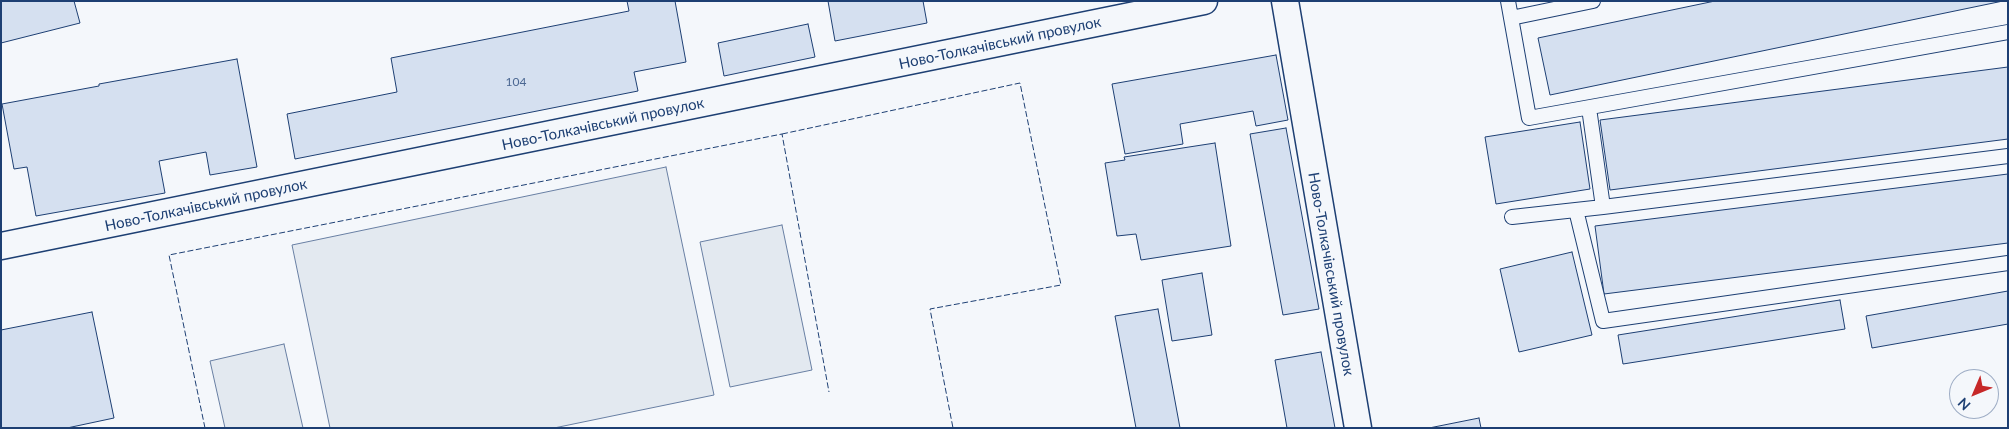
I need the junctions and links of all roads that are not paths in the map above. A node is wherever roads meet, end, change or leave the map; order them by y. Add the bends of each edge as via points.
1 (1204, 1) edge
2 (1285, 1) edge
3 (1508, 1) edge
4 (1594, 1) edge
5 (1511, 18) junction
6 (2008, 32) edge
7 (1589, 108) junction
8 (2008, 156) edge
9 (1603, 207) junction
10 (1576, 210) junction
11 (1512, 217) dead end
12 (1, 246) edge
13 (2008, 263) edge
14 (1358, 428) edge

1 - 12 street, Ново-Толкачівський провулок
2 - 14 street, Ново-Толкачівський провулок
3 - 5 lane
4 - 5 lane
5 - 7 lane via 1529,118
6 - 7 lane
7 - 9 lane
8 - 9 lane
9 - 10 lane
10 - 11 lane
10 - 13 lane via 1603,321

